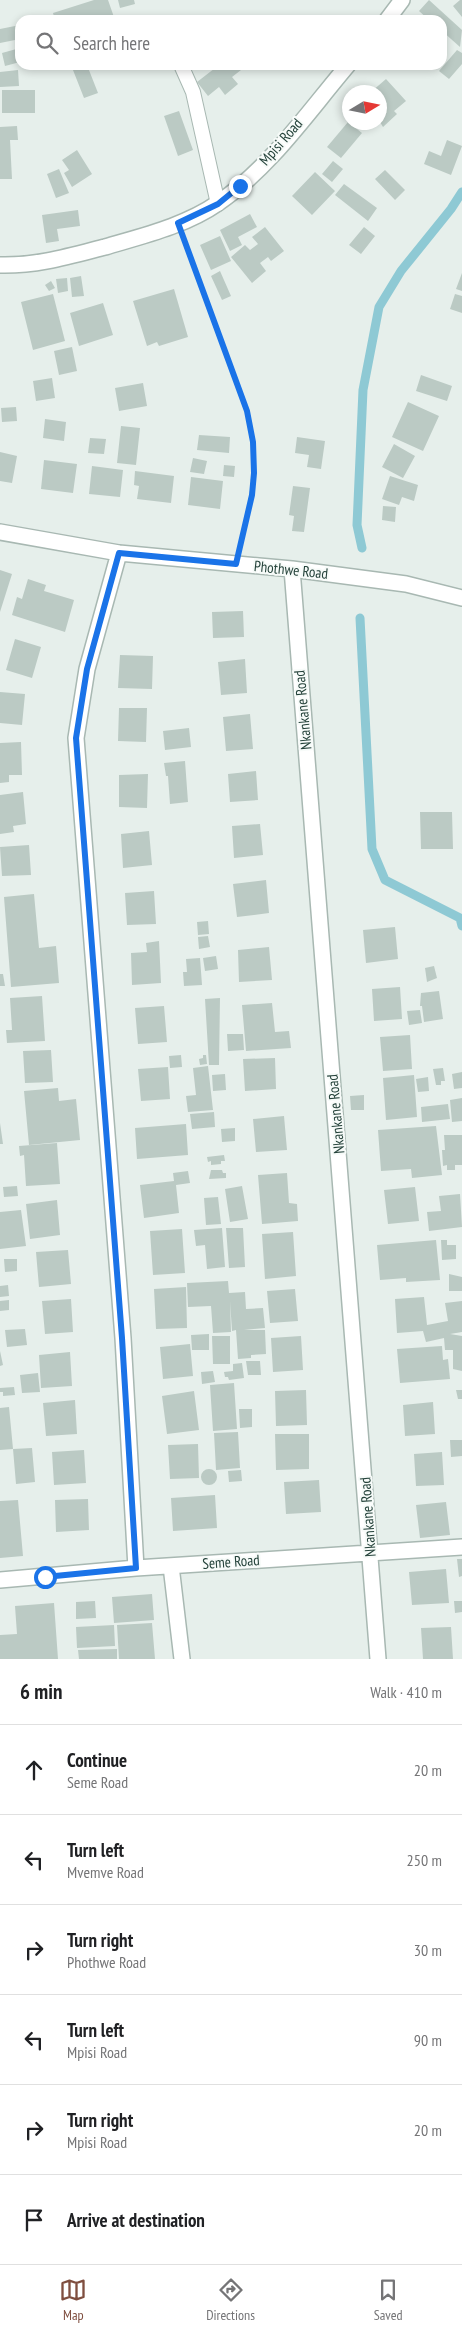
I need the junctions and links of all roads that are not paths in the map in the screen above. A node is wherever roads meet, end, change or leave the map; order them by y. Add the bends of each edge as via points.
1 (402, 0) edge
2 (391, 15) edge
3 (183, 70) edge
4 (344, 70) edge
5 (218, 204) junction
6 (0, 265) edge
7 (0, 532) edge
8 (119, 553) junction
9 (292, 568) junction
10 (462, 598) edge
11 (462, 1546) edge
12 (371, 1553) junction
13 (171, 1566) junction
14 (136, 1568) junction
15 (0, 1580) edge
16 (182, 1659) edge
17 (378, 1659) edge

1 - 2 street
3 - 5 lane via 193,92
4 - 5 street, Mpisi Road via 260,167
5 - 6 street, Mpisi Road via 178,223 68,257 34,264
7 - 8 street, Phothwe Road
8 - 9 street, Phothwe Road
8 - 14 street via 87,669 76,738 122,1338
9 - 10 street, Phothwe Road via 406,584
9 - 12 street, Nkankane Road
11 - 12 street, Seme Road
12 - 13 street, Seme Road
12 - 17 street, Nkankane Road
13 - 14 street, Seme Road
13 - 16 street
14 - 15 street, Seme Road

